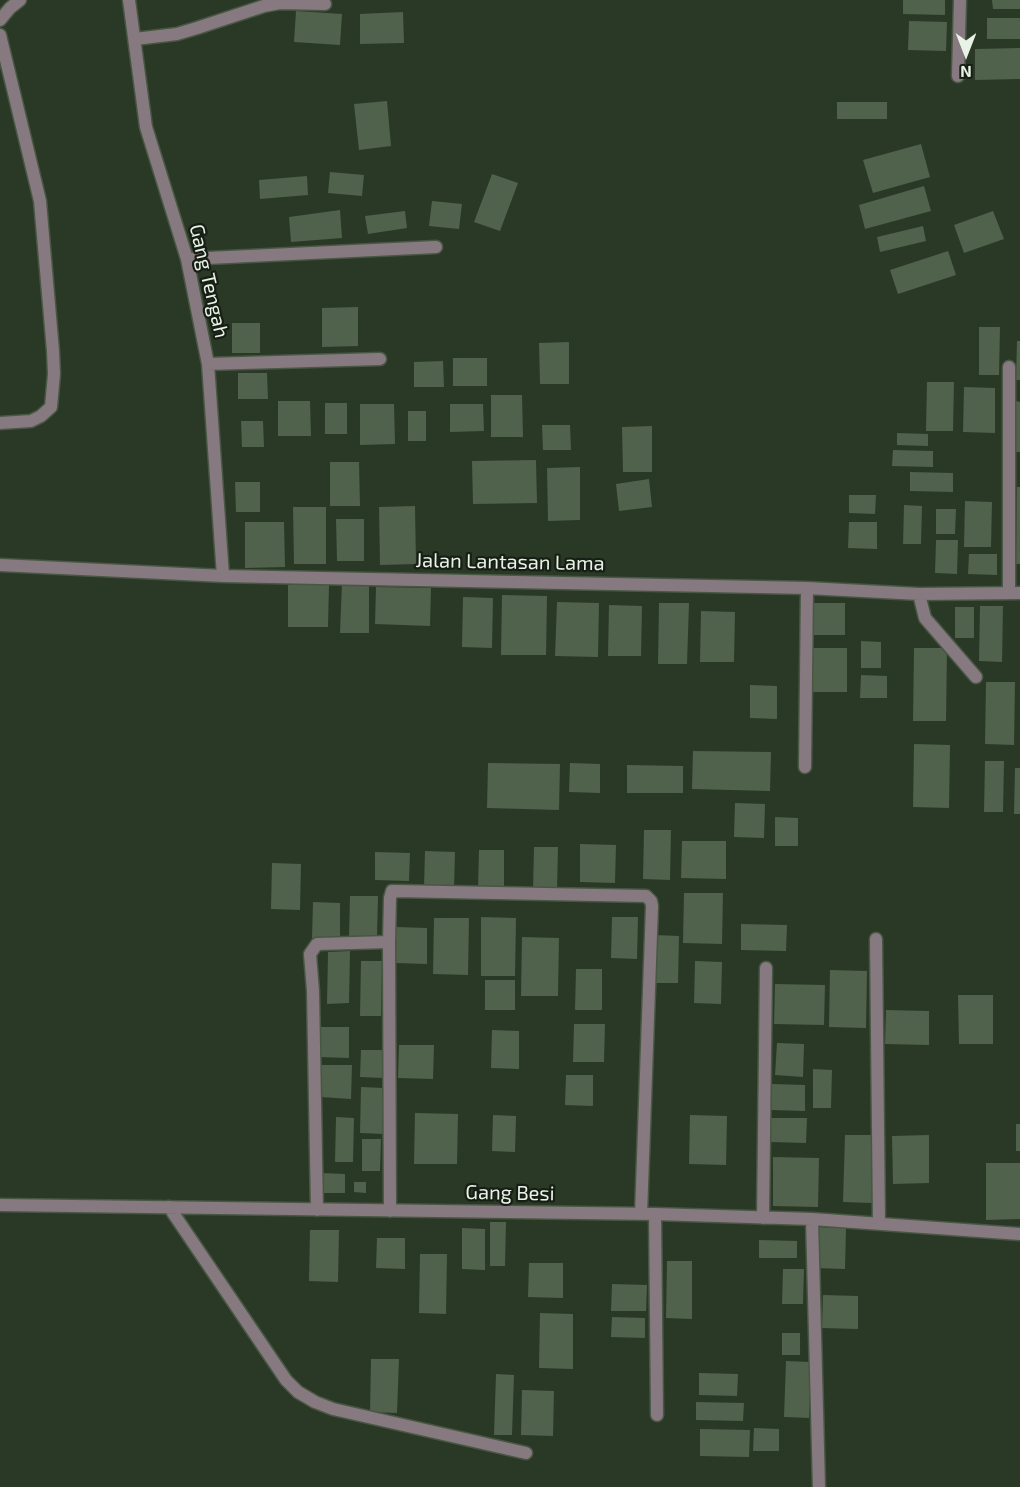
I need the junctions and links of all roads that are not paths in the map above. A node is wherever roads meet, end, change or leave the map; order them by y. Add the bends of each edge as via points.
1 (20, 0) edge
2 (129, 0) edge
3 (960, 0) edge
4 (325, 4) dead end
5 (0, 20) edge
6 (0, 35) edge
7 (135, 39) junction
8 (958, 76) dead end
9 (436, 247) dead end
10 (187, 260) junction
11 (380, 359) dead end
12 (208, 364) junction
13 (1009, 367) dead end
14 (0, 423) edge
15 (0, 565) edge
16 (223, 576) junction
17 (807, 588) junction
18 (1015, 593) edge
19 (919, 594) junction
20 (976, 677) dead end
21 (805, 767) dead end
22 (876, 939) dead end
23 (389, 942) junction
24 (766, 968) dead end
25 (0, 1205) edge
26 (169, 1207) junction
27 (317, 1210) junction
28 (390, 1211) junction
29 (641, 1214) junction
30 (655, 1214) junction
31 (763, 1218) junction
32 (812, 1219) junction
33 (879, 1224) junction
34 (1020, 1234) edge
35 (657, 1415) dead end
36 (526, 1453) dead end
37 (819, 1487) edge

1 - 5 street
2 - 7 street, Gang Tengah
3 - 8 street
4 - 7 street via 280,3 187,31
6 - 14 street via 40,201 54,374 51,407 31,421
7 - 10 street, Gang Tengah via 146,127
9 - 10 street
10 - 12 street, Gang Tengah
11 - 12 street
12 - 16 street, Gang Tengah
13 - 18 street
15 - 16 street, Jalan Lantasan Lama
16 - 17 street, Jalan Lantasan Lama
17 - 19 street, Jalan Lantasan Lama
17 - 21 street
18 - 19 street, Jalan Lantasan Lama
19 - 20 street via 925,618
22 - 33 street
23 - 27 street via 317,944 310,954
23 - 28 street
23 - 29 street via 392,891 646,896 651,901
24 - 31 street
25 - 26 street, Gang Besi
26 - 27 street, Gang Besi
26 - 36 street via 298,1392 333,1409
27 - 28 street, Gang Besi
28 - 29 street, Gang Besi
29 - 30 street, Gang Besi
30 - 31 street, Gang Besi
30 - 35 street
31 - 32 street, Gang Besi
32 - 33 street, Gang Besi
32 - 37 street
33 - 34 street, Gang Besi

